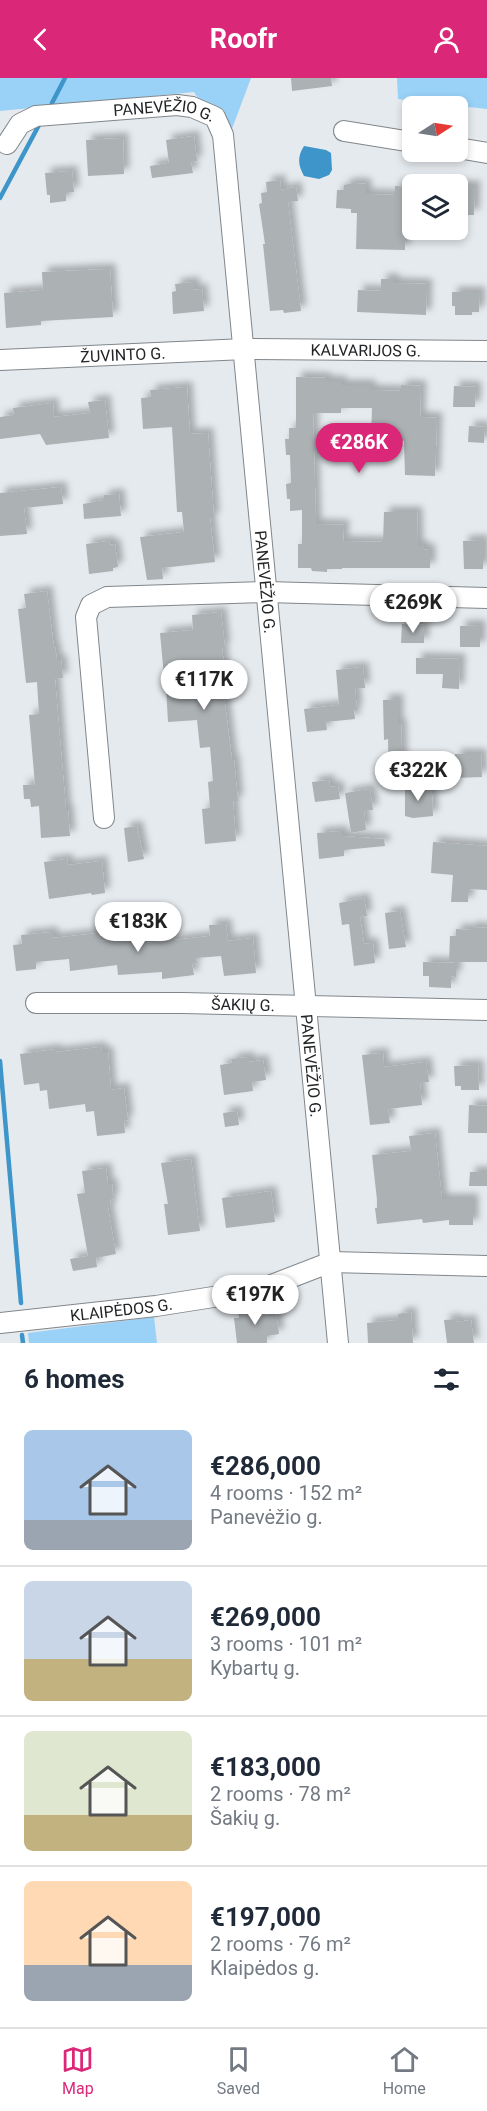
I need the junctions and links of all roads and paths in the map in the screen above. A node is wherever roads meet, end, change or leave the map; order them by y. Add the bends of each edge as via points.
1 (344, 131) dead end
2 (402, 140) edge
3 (8, 144) dead end
4 (468, 150) edge
5 (487, 153) edge
6 (245, 349) junction
7 (487, 351) edge
8 (0, 360) edge
9 (266, 592) junction
10 (487, 598) edge
11 (104, 818) dead end
12 (36, 1003) dead end
13 (305, 1006) junction
14 (487, 1010) edge
15 (331, 1262) junction
16 (487, 1266) edge
17 (0, 1323) edge
18 (338, 1343) edge

1 - 2 street
3 - 6 street, PANEVĖŽIO G. via 20,124 36,116 177,105 192,106 215,117 223,135
4 - 5 street
6 - 7 street, KALVARIJOS G.
6 - 8 street, ŽUVINTO G.
6 - 9 street, PANEVĖŽIO G.
9 - 10 street
9 - 11 street via 107,597 91,605 86,617
9 - 13 street, PANEVĖŽIO G.
12 - 13 street, ŠAKIŲ G.
13 - 14 street, ŠAKIŲ G.
13 - 15 street, PANEVĖŽIO G.
15 - 16 street, KLAIPĖDOS G.
15 - 17 street, KLAIPĖDOS G. via 269,1286 226,1295
15 - 18 street, PANEVĖŽIO G.

